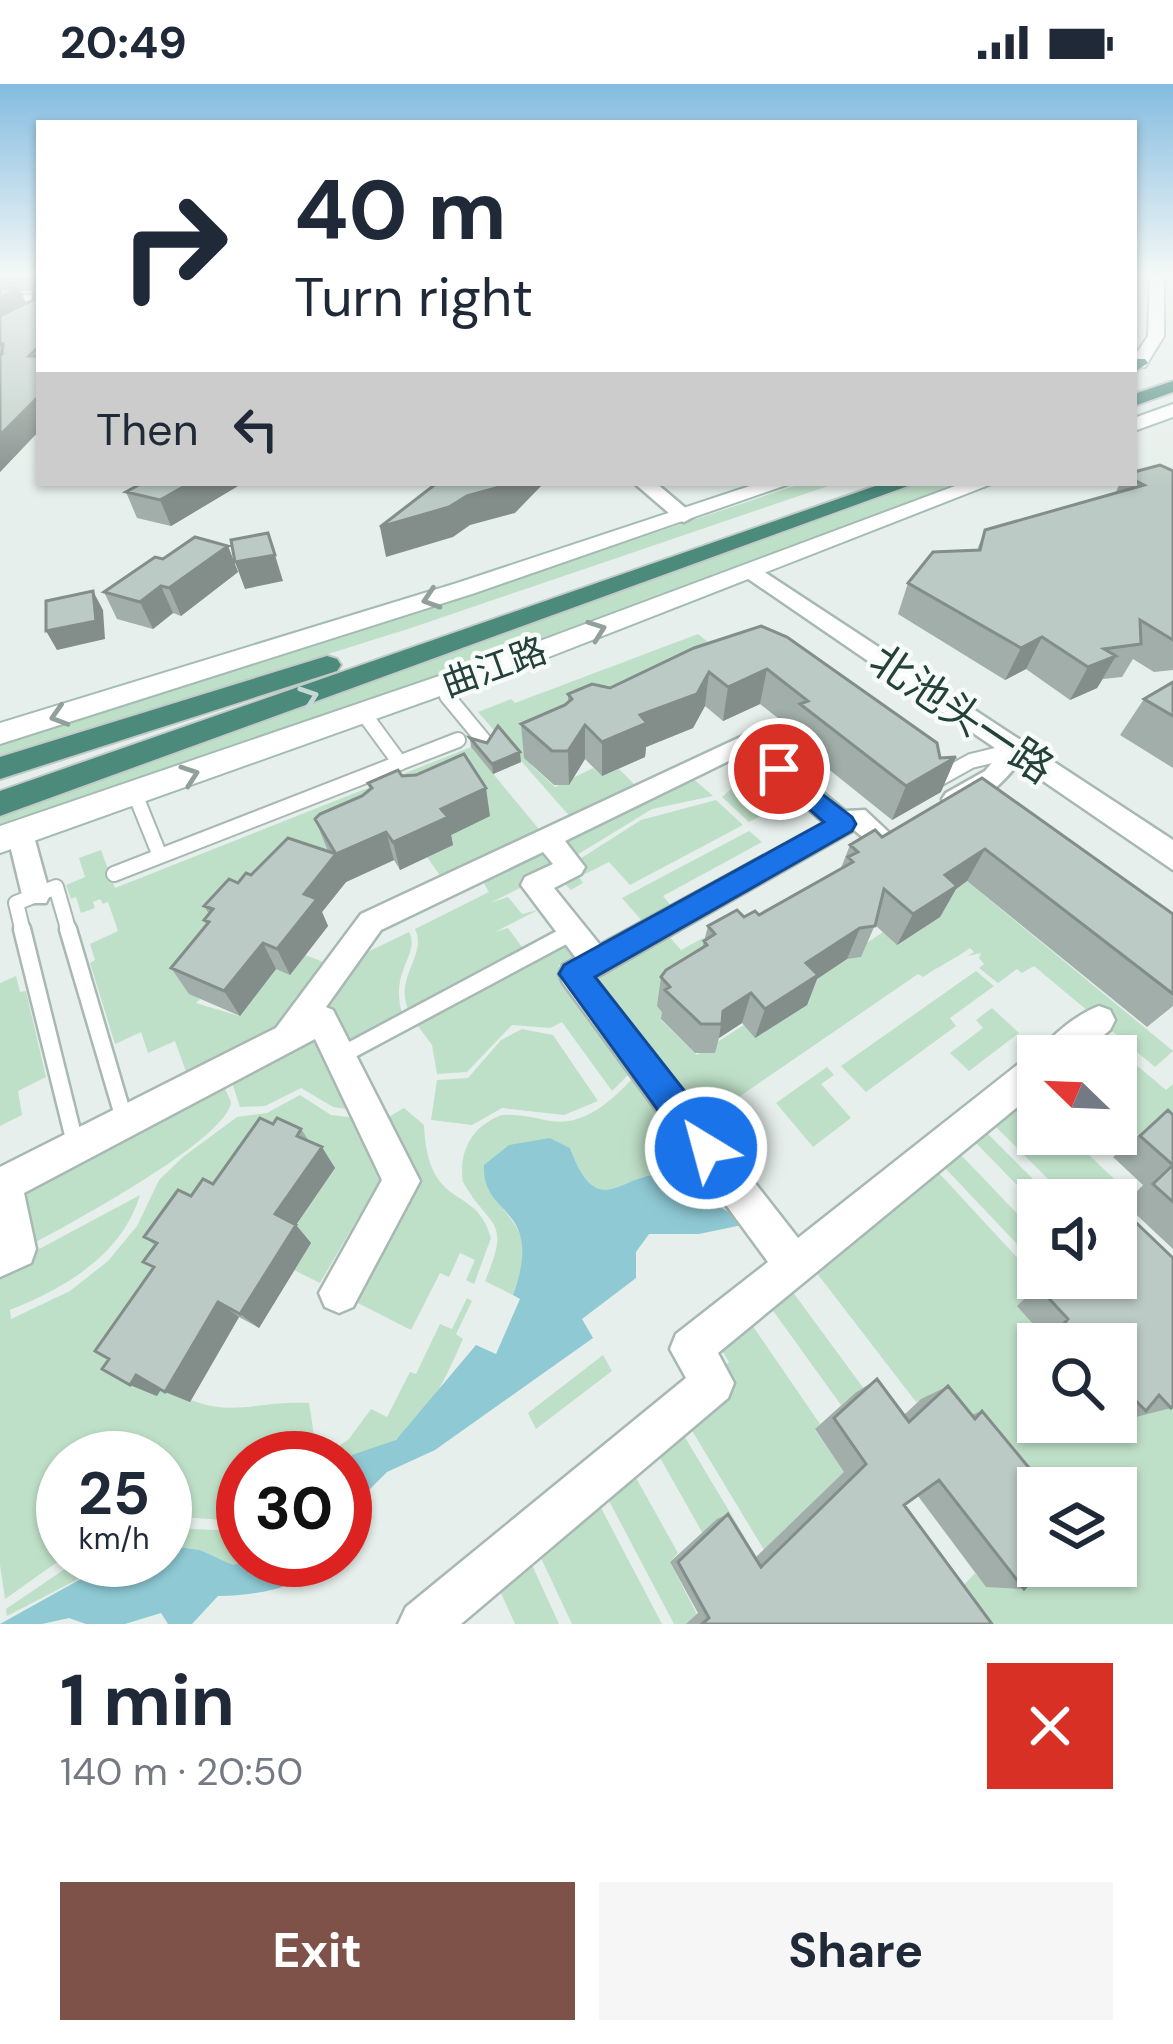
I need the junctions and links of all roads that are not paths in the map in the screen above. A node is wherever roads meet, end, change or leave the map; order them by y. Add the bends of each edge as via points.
1 (1171, 363) edge
2 (1137, 365) edge
3 (1137, 384) edge
4 (1173, 386) edge
5 (1173, 397) edge
6 (1137, 402) edge
7 (1137, 403) edge
8 (1173, 410) edge
9 (1137, 424) edge
10 (648, 486) edge
11 (772, 486) edge
12 (850, 486) edge
13 (897, 486) edge
14 (975, 486) edge
15 (684, 516) junction
16 (752, 571) junction
17 (439, 688) junction
18 (364, 714) junction
19 (0, 734) edge
20 (458, 740) dead end
21 (485, 742) edge
22 (1016, 750) junction
23 (400, 763) junction
24 (0, 768) edge
25 (135, 794) junction
26 (935, 796) edge
27 (0, 804) edge
28 (843, 824) junction
29 (10, 837) edge
30 (547, 838) junction
31 (888, 839) edge
32 (160, 856) junction
33 (1173, 857) edge
34 (114, 874) dead end
35 (37, 895) junction
36 (572, 932) junction
37 (596, 962) junction
38 (1099, 1020) dead end
39 (1081, 1035) edge
40 (284, 1040) junction
41 (340, 1056) junction
42 (1017, 1087) edge
43 (125, 1122) junction
44 (76, 1147) junction
45 (2, 1172) edge
46 (0, 1258) edge
47 (795, 1266) junction
48 (339, 1293) dead end
49 (423, 1624) edge

1 - 2 main road
1 - 3 highway
4 - 6 highway
5 - 7 highway
8 - 9 main road
10 - 15 street
11 - 15 main road, 曲江路
12 - 24 highway, 曲江路 via 472,618
27 -> 13 highway, 曲江路
14 - 16 main road, 曲江路
15 -> 19 main road, 曲江路
17 -> 16 main road, 曲江路
16 - 22 street, 北池头一路
17 - 18 main road, 曲江路
17 - 21 lane
18 - 23 lane
25 -> 18 main road, 曲江路
20 - 23 lane
22 - 26 street via 994,777
22 - 33 street, 北池头一路
23 - 32 lane
25 - 29 main road, 曲江路
25 - 32 lane
28 - 30 street via 747,742
28 - 31 street via 856,817
28 - 37 street
29 - 35 street
30 - 36 street via 572,867 535,884
30 - 40 street via 371,922
32 - 34 lane
35 - 43 lane via 56,887
35 - 44 lane via 16,903
36 - 37 street
36 - 41 lane
37 - 47 street via 574,974
38 - 39 street
40 - 41 street via 322,1020
40 - 43 street
41 - 48 street via 402,1180
42 - 47 street
43 - 44 street
44 - 45 street
45 - 46 street via 17,1249
47 - 49 street via 691,1349 713,1383

